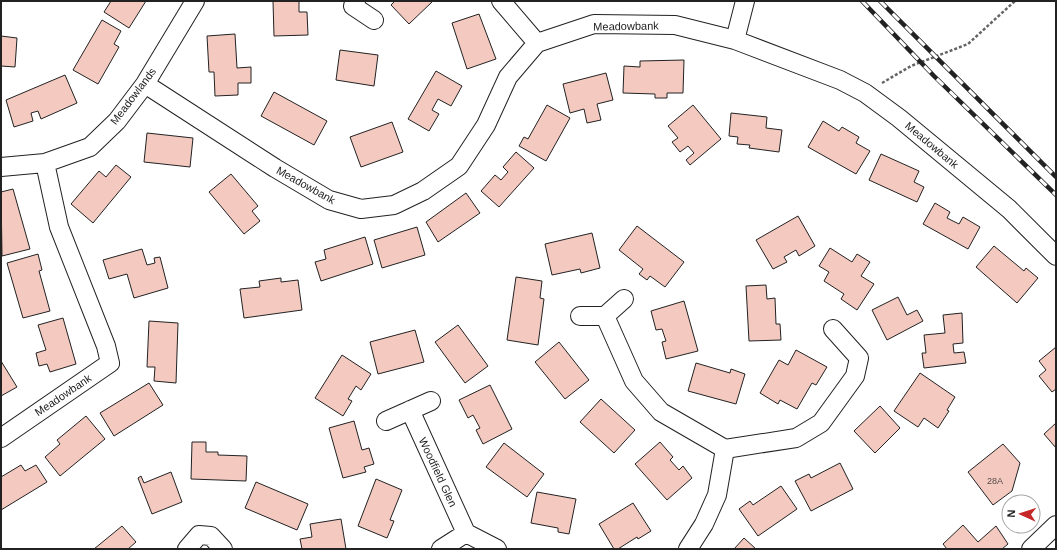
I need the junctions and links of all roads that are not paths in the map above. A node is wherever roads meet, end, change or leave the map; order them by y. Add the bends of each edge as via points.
1 (195, 1) edge
2 (356, 1) edge
3 (501, 1) edge
4 (746, 1) edge
5 (374, 20) dead end
6 (736, 40) junction
7 (537, 43) junction
8 (145, 84) junction
9 (45, 163) junction
10 (1, 167) edge
11 (1056, 256) edge
12 (624, 299) dead end
13 (580, 316) dead end
14 (605, 316) junction
15 (833, 329) dead end
16 (431, 401) dead end
17 (410, 410) junction
18 (386, 421) dead end
19 (1, 438) edge
20 (726, 449) junction
21 (1056, 525) edge
22 (466, 533) junction
23 (187, 549) edge
24 (223, 549) edge
25 (441, 549) edge
26 (497, 549) edge
27 (688, 549) edge
28 (1031, 549) edge

1 - 8 street, Meadowlands
2 - 5 street via 353,6
3 - 7 street
4 - 6 street
6 - 7 street, Meadowbank via 675,25 594,24
6 - 11 street, Meadowbank via 840,80 865,93 899,118 1008,209
7 - 8 street, Meadowbank via 508,77 486,125 459,166 423,191 394,204 361,209 329,200
8 - 9 street, Meadowlands via 90,147
9 - 10 street, Meadowlands
9 - 19 street, Meadowbank via 59,227 106,346 110,363
12 - 14 street
13 - 14 street
14 - 20 street via 634,381 661,412
15 - 20 street via 859,358 855,376 822,423 796,438
16 - 17 street
17 - 18 street
17 - 22 street, Woodfield Glen
20 - 27 street via 716,495 704,524
21 - 28 street
22 - 25 street
22 - 26 street
23 - 24 street via 199,535 211,536

